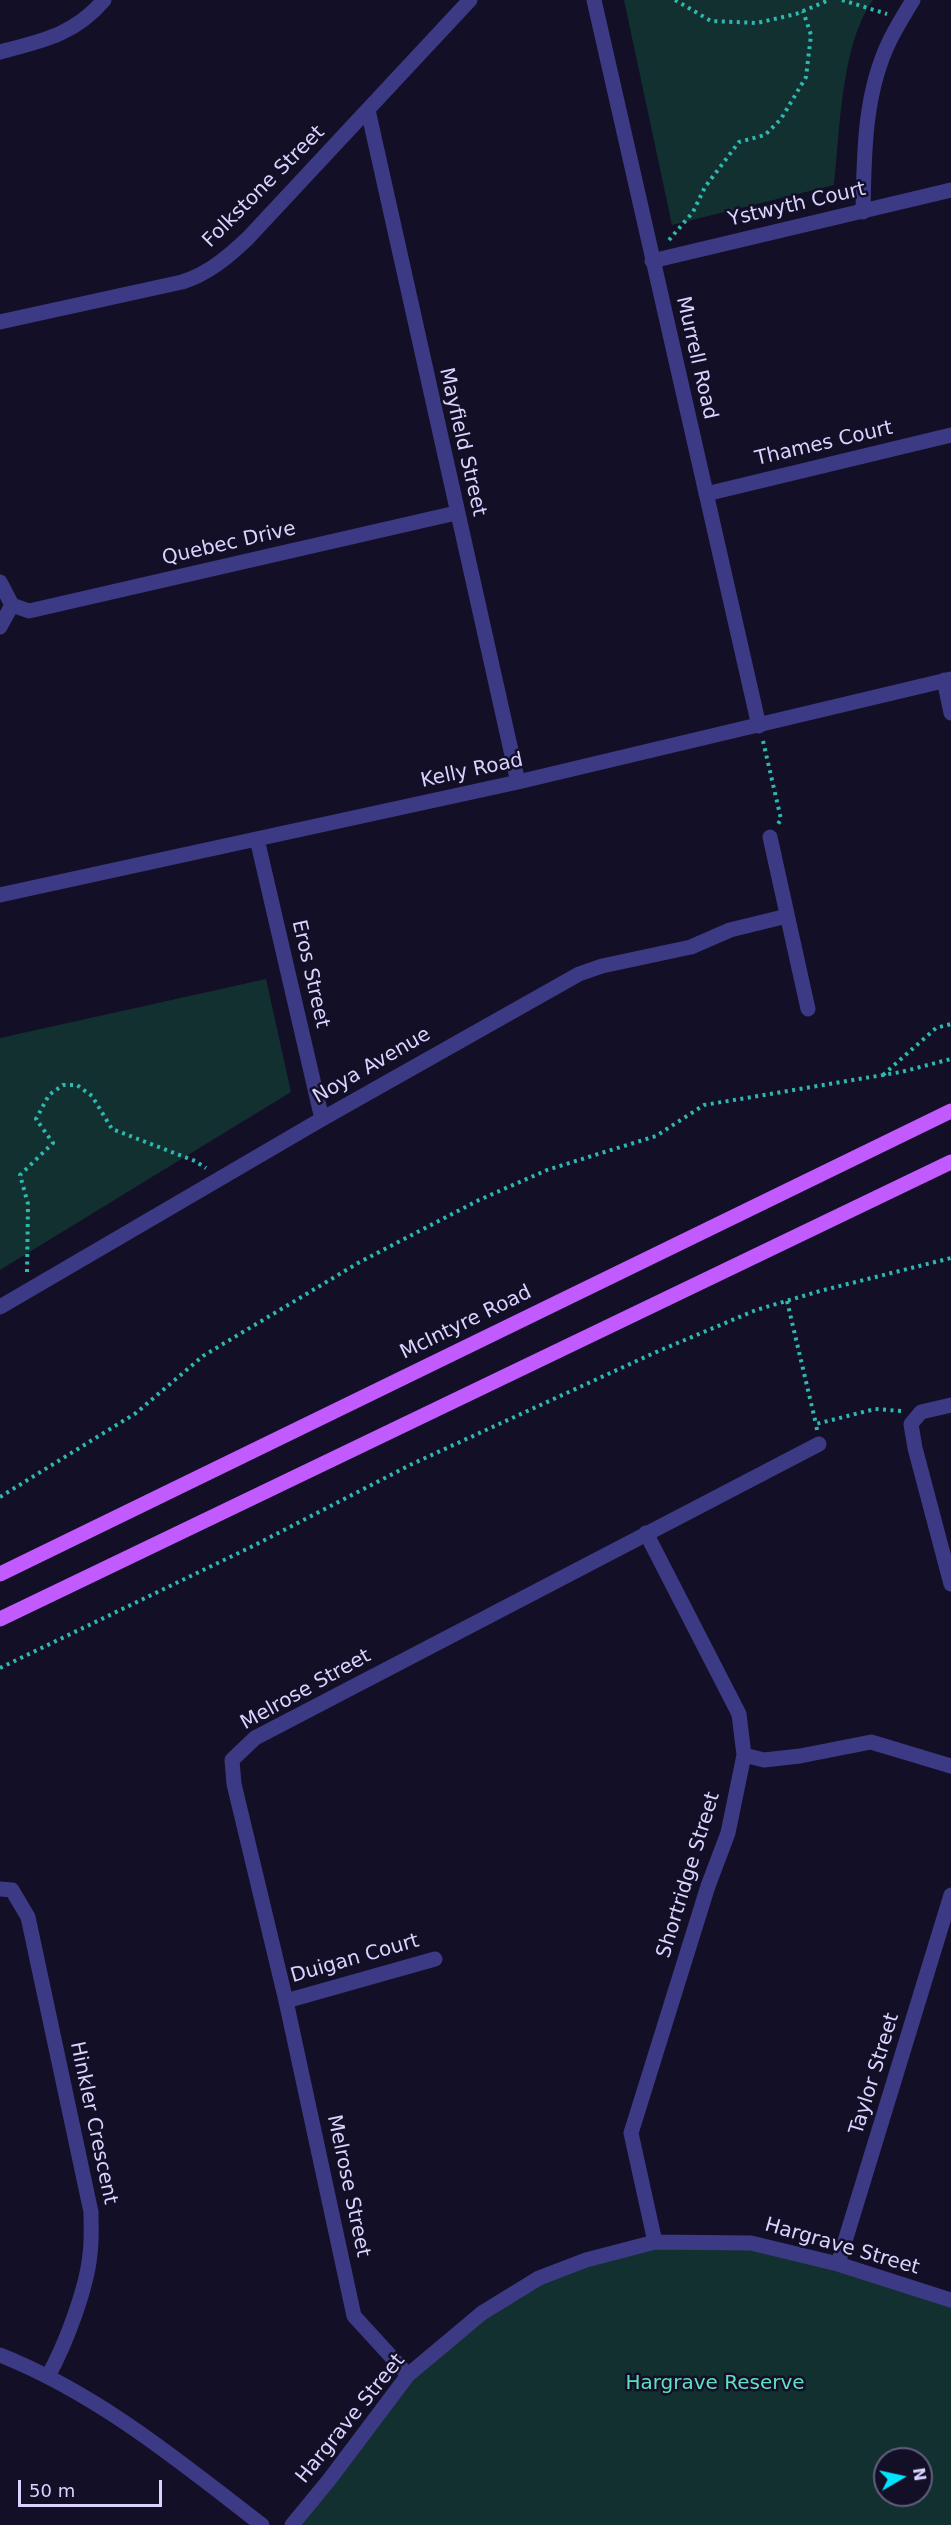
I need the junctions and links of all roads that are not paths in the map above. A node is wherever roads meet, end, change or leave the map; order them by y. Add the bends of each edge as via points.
1 (104, 0) edge
2 (470, 0) edge
3 (594, 0) edge
4 (913, 0) edge
5 (0, 51) edge
6 (368, 110) junction
7 (951, 190) edge
8 (863, 212) junction
9 (652, 261) junction
10 (0, 322) edge
11 (951, 435) edge
12 (706, 494) junction
13 (456, 513) junction
14 (0, 582) edge
15 (12, 606) junction
16 (0, 627) edge
17 (948, 679) edge
18 (951, 713) edge
19 (759, 726) junction
20 (518, 782) junction
21 (770, 837) road end
22 (257, 839) junction
23 (0, 896) edge
24 (787, 916) junction
25 (808, 1009) dead end
26 (950, 1111) edge
27 (322, 1119) junction
28 (951, 1162) edge
29 (0, 1307) edge
30 (951, 1406) edge
31 (819, 1444) road end
32 (646, 1533) junction
33 (0, 1574) edge
34 (951, 1584) edge
35 (0, 1619) edge
36 (744, 1755) junction
37 (951, 1766) edge
38 (0, 1888) edge
39 (951, 1895) edge
40 (435, 1959) dead end
41 (286, 2001) junction
42 (655, 2242) junction
43 (838, 2264) junction
44 (951, 2300) edge
45 (0, 2355) edge
46 (408, 2375) junction
47 (48, 2376) junction
48 (262, 2525) edge
49 (292, 2525) edge

1 - 5 street via 65,33
2 - 6 street, Folkstone Street
3 - 9 street, Murrell Road
4 - 8 street via 889,42 872,91 864,152
6 - 10 street, Folkstone Street via 248,238 205,273 182,282
6 - 13 street, Mayfield Street
7 - 8 street, Ystwyth Court
8 - 9 street, Ystwyth Court
9 - 12 street, Murrell Road
11 - 12 street, Thames Court
12 - 19 street, Murrell Road
13 - 15 street, Quebec Drive via 29,611
13 - 20 street, Mayfield Street
14 - 15 street
15 - 16 street
17 - 18 street
17 - 19 street, Kelly Road
19 - 20 street, Kelly Road
20 - 22 street, Kelly Road
21 - 24 street
22 - 23 street, Kelly Road
22 - 27 street, Eros Street
24 - 25 street
24 - 27 street, Noya Avenue via 730,930 691,947 579,974
26 - 33 main road, McIntyre Road
27 - 29 street, Noya Avenue
28 - 35 main road
30 - 34 street via 921,1412 911,1424
31 - 32 street, Melrose Street
32 - 36 street, Shortridge Street via 739,1714
32 - 41 street, Melrose Street via 255,1738 232,1760 234,1784
36 - 37 street via 764,1760 871,1742
36 - 42 street, Shortridge Street via 728,1833 631,2133
38 - 47 street, Hinkler Crescent via 12,1890 28,1917 91,2212 85,2276 76,2310
39 - 43 street, Taylor Street
40 - 41 street, Duigan Court
41 - 46 street, Melrose Street via 354,2316
42 - 43 street, Hargrave Street via 751,2243
42 - 46 street, Hargrave Street via 586,2260 539,2278 482,2313
43 - 44 street, Hargrave Street
45 - 47 street
46 - 49 street, Hargrave Street
47 - 48 street via 158,2444

